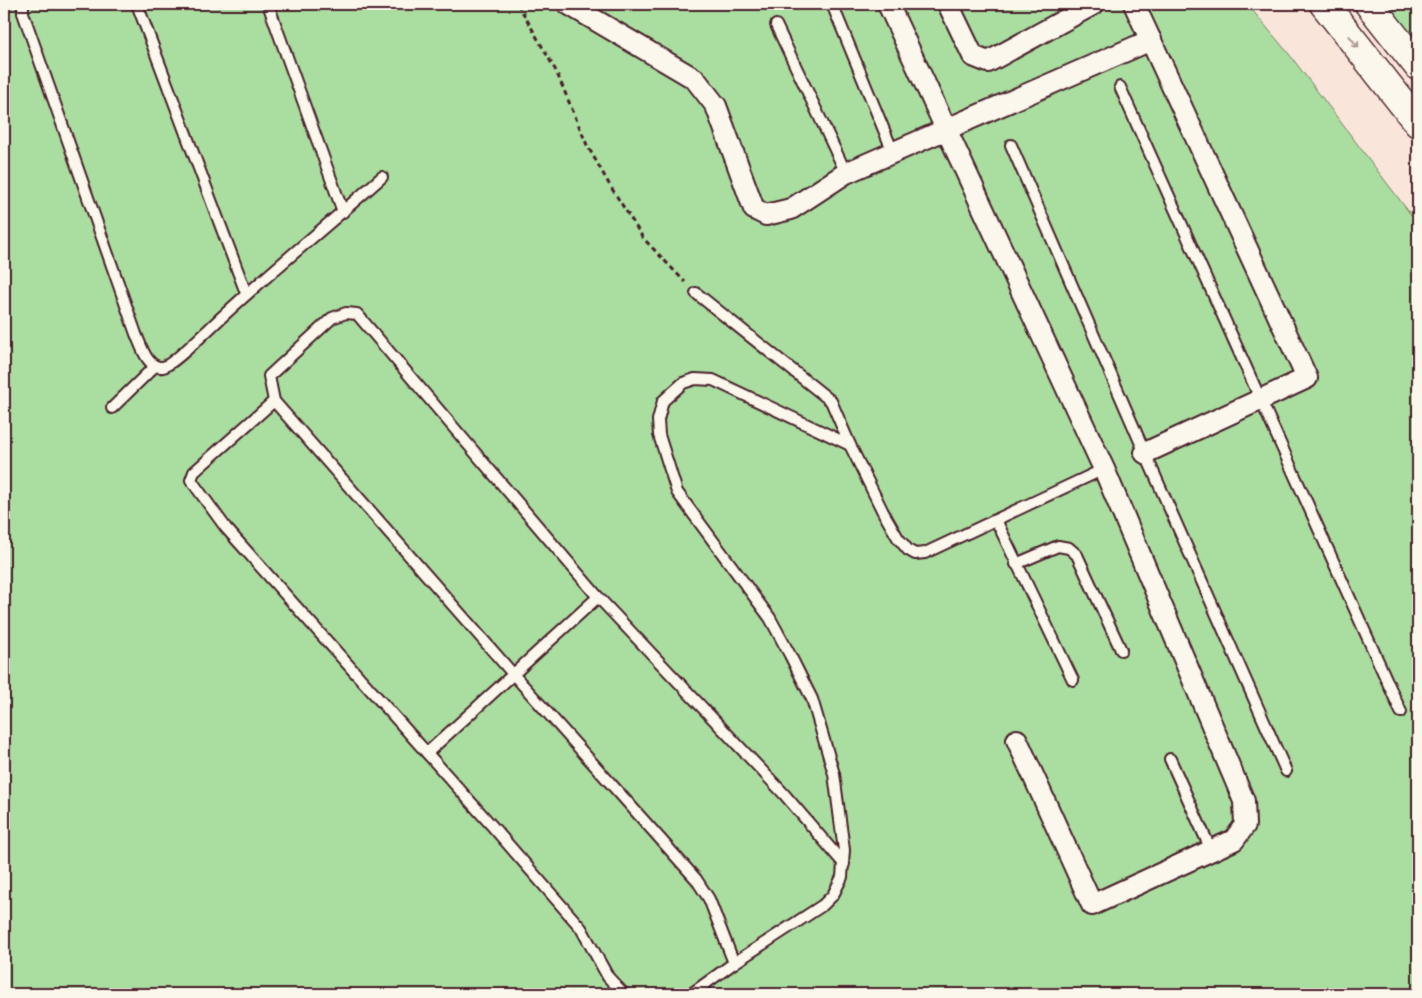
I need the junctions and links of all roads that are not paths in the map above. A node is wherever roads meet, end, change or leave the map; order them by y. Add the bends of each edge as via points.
1 (23, 4) edge
2 (137, 4) edge
3 (268, 4) edge
4 (568, 4) edge
5 (832, 4) edge
6 (888, 4) edge
7 (948, 4) edge
8 (1094, 4) edge
9 (1134, 4) edge
10 (1324, 4) edge
11 (1369, 4) edge
12 (776, 25) dead end
13 (1150, 40) junction
14 (1418, 66) edge
15 (1120, 87) dead end
16 (1418, 123) edge
17 (946, 128) junction
18 (1011, 145) dead end
19 (893, 152) junction
20 (846, 174) junction
21 (382, 177) dead end
22 (343, 212) junction
23 (246, 293) junction
24 (696, 293) road end
25 (155, 366) junction
26 (1260, 400) junction
27 (274, 401) junction
28 (112, 408) dead end
29 (850, 445) junction
30 (1145, 453) junction
31 (1104, 469) junction
32 (996, 520) junction
33 (1016, 564) junction
34 (598, 597) junction
35 (1121, 650) dead end
36 (513, 674) junction
37 (1073, 680) dead end
38 (1402, 712) dead end
39 (1017, 740) dead end
40 (427, 753) junction
41 (1170, 760) dead end
42 (1286, 771) dead end
43 (1212, 850) junction
44 (844, 864) junction
45 (734, 964) junction
46 (624, 994) edge
47 (691, 994) edge

1 - 25 lane via 23,12 136,334 147,359
2 - 23 lane
3 - 22 lane
4 - 20 street via 695,79 716,106 754,209 766,215 790,209
5 - 19 lane
6 - 17 street
7 - 8 street via 973,56 988,62
9 - 13 street
10 -> 16 main road
11 - 14 main road
12 - 20 lane
13 - 17 street
13 - 26 street via 1307,378
15 - 26 lane
17 - 19 street
17 - 31 street
18 - 30 lane
19 - 20 street
21 - 22 lane
22 - 23 lane
23 - 25 lane via 170,363 163,367
24 - 29 lane via 831,401
25 - 28 lane
26 - 30 street
26 - 38 lane
27 - 34 lane via 269,376 332,318 346,313 357,314
27 - 36 lane
27 - 40 lane via 194,472 192,480 226,528
29 - 32 lane via 898,538 915,554 925,553
29 - 44 lane via 713,380 695,379 683,383 664,401 658,420 659,435 677,492 770,618 812,699 834,774
30 - 42 lane
31 - 32 lane
31 - 43 street via 1244,801 1246,825 1234,840
32 - 33 lane
33 - 35 lane via 1058,546 1069,548 1077,555
33 - 37 lane
34 - 36 lane
34 - 44 lane via 784,794
36 - 40 lane
36 - 45 lane via 696,879 709,900
39 - 43 street via 1092,905
40 - 46 lane via 581,928 608,977
41 - 43 lane
44 - 45 lane via 838,887 823,905
45 - 47 lane

